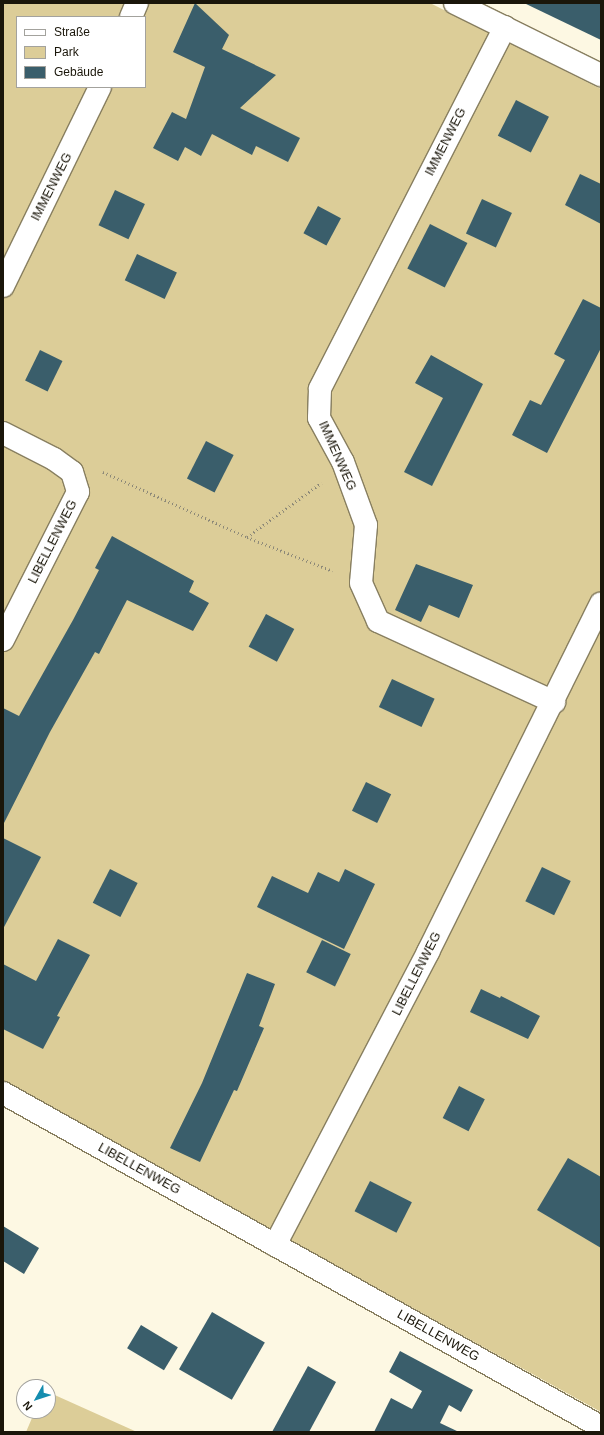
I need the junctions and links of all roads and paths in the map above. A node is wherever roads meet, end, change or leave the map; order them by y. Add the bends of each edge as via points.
1 (137, 3) edge
2 (455, 3) edge
3 (131, 16) edge
4 (505, 27) junction
5 (601, 75) edge
6 (100, 88) edge
7 (3, 286) edge
8 (3, 434) edge
9 (345, 466) junction
10 (72, 472) junction
11 (247, 537) junction
12 (361, 582) junction
13 (601, 604) edge
14 (3, 640) edge
15 (554, 702) junction
16 (3, 1093) edge
17 (275, 1245) junction
18 (601, 1427) edge

1 - 3 street
2 - 4 street
4 - 5 street
4 - 9 street, IMMENWEG via 320,388 319,418
6 - 7 street, IMMENWEG
8 - 10 street via 54,459
9 - 11 path
9 - 12 street, IMMENWEG via 366,525
10 - 11 path via 93,467
10 - 14 street, LIBELLENWEG via 78,492
11 - 12 path
12 - 15 street, IMMENWEG via 378,621
13 - 15 street
15 - 17 street, LIBELLENWEG via 428,952
16 - 17 street, LIBELLENWEG
17 - 18 street, LIBELLENWEG

